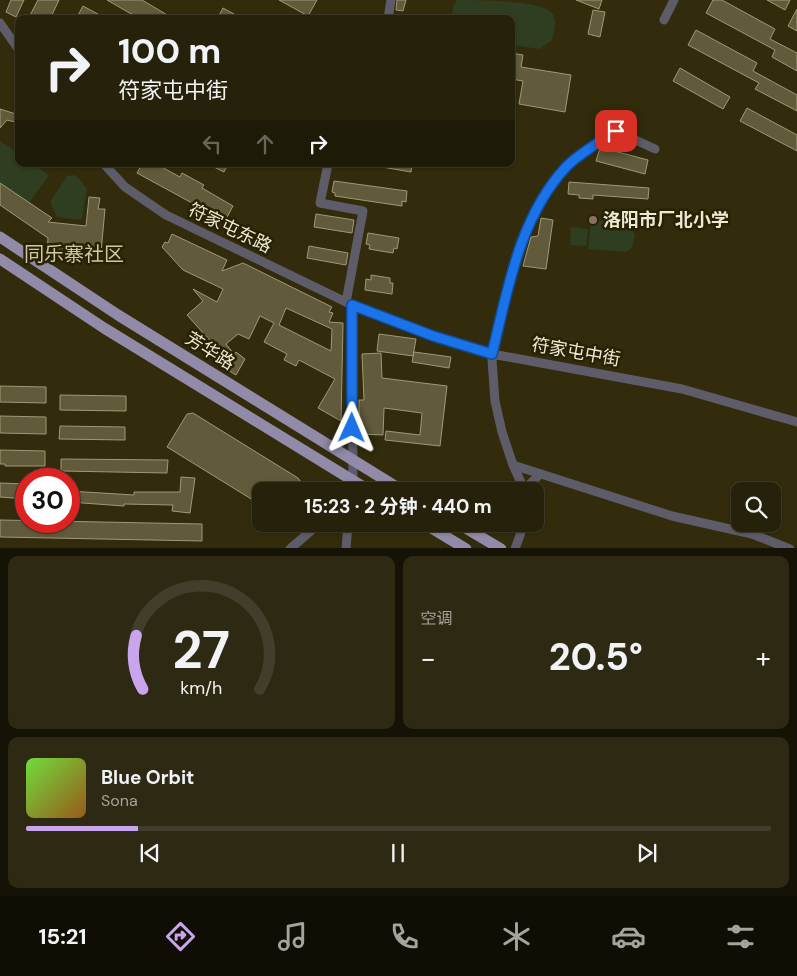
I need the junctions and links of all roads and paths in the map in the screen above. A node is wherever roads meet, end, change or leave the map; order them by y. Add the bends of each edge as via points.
1 (391, 0) edge
2 (674, 0) edge
3 (389, 15) edge
4 (664, 20) dead end
5 (0, 23) edge
6 (15, 44) edge
7 (655, 149) dead end
8 (107, 167) edge
9 (327, 167) edge
10 (0, 237) edge
11 (0, 258) edge
12 (349, 304) junction
13 (492, 354) junction
14 (797, 422) edge
15 (352, 461) junction
16 (513, 465) junction
17 (540, 474) junction
18 (346, 482) edge
19 (354, 482) edge
20 (388, 482) edge
21 (521, 482) edge
22 (532, 482) edge
23 (309, 532) edge
24 (347, 532) edge
25 (438, 532) edge
26 (473, 532) edge
27 (521, 532) edge
28 (290, 548) edge
29 (346, 548) edge
30 (466, 548) edge
31 (501, 548) edge
32 (515, 548) edge
33 (790, 548) edge

1 - 3 street
2 - 4 street
5 - 6 street
7 - 13 street via 616,131 568,165 551,185 528,226 514,263
8 - 12 street, 符家屯东路 via 125,187 166,215
9 - 12 street via 320,203 363,211
10 - 15 main road, 芳华路
11 - 18 main road, 芳华路
12 - 13 street, 符家屯中街
12 - 15 street
13 - 14 street, 符家屯中街 via 682,389
13 - 16 street via 495,401
15 - 19 street
15 - 20 main road, 芳华路
16 - 17 street
16 - 21 street
17 - 22 street
17 - 33 street via 672,516 752,534
23 - 28 street
24 - 29 street
25 - 30 main road
26 - 31 main road
27 - 32 street

